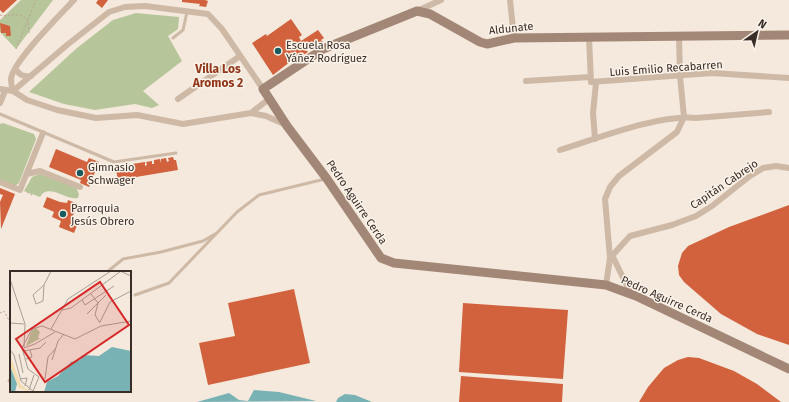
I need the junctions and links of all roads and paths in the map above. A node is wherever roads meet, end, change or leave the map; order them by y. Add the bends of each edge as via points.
1 (36, 0) edge
2 (74, 0) edge
3 (441, 0) edge
4 (510, 0) edge
5 (187, 10) junction
6 (417, 11) junction
7 (0, 15) edge
8 (27, 20) junction
9 (29, 33) dead end
10 (789, 35) edge
11 (679, 36) junction
12 (589, 37) junction
13 (173, 38) dead end
14 (514, 38) junction
15 (16, 49) dead end
16 (240, 56) junction
17 (15, 69) junction
18 (31, 76) junction
19 (680, 76) junction
20 (590, 77) junction
21 (789, 78) edge
22 (526, 81) dead end
23 (596, 83) junction
24 (263, 89) junction
25 (3, 90) edge
26 (13, 91) junction
27 (178, 99) dead end
28 (269, 99) junction
29 (0, 103) edge
30 (769, 112) dead end
31 (251, 113) junction
32 (0, 114) edge
33 (684, 116) junction
34 (287, 126) junction
35 (43, 133) junction
36 (595, 139) junction
37 (560, 150) dead end
38 (176, 153) dead end
39 (789, 168) edge
40 (27, 174) junction
41 (327, 179) junction
42 (0, 182) edge
43 (80, 187) dead end
44 (20, 190) junction
45 (32, 195) dead end
46 (219, 232) junction
47 (611, 256) junction
48 (109, 271) edge
49 (606, 285) junction
50 (630, 294) junction
51 (135, 295) dead end
52 (0, 313) edge
53 (10, 322) edge
54 (789, 369) edge

1 - 8 path
2 - 17 street
3 - 6 street
4 - 14 street
5 - 13 lane via 183,30
5 - 16 street, Pedro Aguirre Cerda via 208,14 222,29
5 - 18 street, Pedro Aguirre Cerda via 145,6 125,7 109,12
6 - 14 street, Aldunate via 430,14 487,44
6 - 24 street via 323,49
7 - 8 path via 14,14
8 - 9 path
8 - 15 path
10 - 11 street, Aldunate
11 - 12 street, Aldunate
11 - 19 street
12 - 14 street, Aldunate
12 - 20 street
16 - 24 street, Pedro Aguirre Cerda
16 - 27 street
17 - 18 street via 20,75
17 - 26 street via 11,79
18 - 26 street, Pedro Aguirre Cerda
19 - 21 street, Luis Emilio Recabarren via 712,73
19 - 23 street, Luis Emilio Recabarren
19 - 33 street
20 - 22 street
20 - 23 street, Luis Emilio Recabarren via 591,82
23 - 36 street via 593,113
24 - 28 street, Pedro Aguirre Cerda
25 - 26 street
25 - 29 street
26 - 31 street via 27,100 57,110 96,118 137,115 184,124
28 - 31 street
28 - 34 street, Pedro Aguirre Cerda
30 - 33 street via 696,118
31 - 34 street via 273,118
32 - 35 lane
33 - 36 street via 627,128
33 - 47 street via 677,132 619,176 610,186 605,207
34 - 41 street, Pedro Aguirre Cerda
35 - 38 lane via 114,162
35 - 40 street
36 - 37 street
39 - 47 street, Capitán Cabrejo via 763,168 696,216 630,236
40 - 43 street via 40,171
40 - 44 street
41 - 46 lane via 259,195 237,212
41 - 49 street, Pedro Aguirre Cerda via 381,258 394,263
42 - 44 street
44 - 45 path
46 - 48 lane via 203,241 123,259
46 - 51 lane via 169,283
47 - 49 street
47 - 50 street
49 - 50 street, Pedro Aguirre Cerda
50 - 54 street, Pedro Aguirre Cerda
52 - 53 path via 4,311

